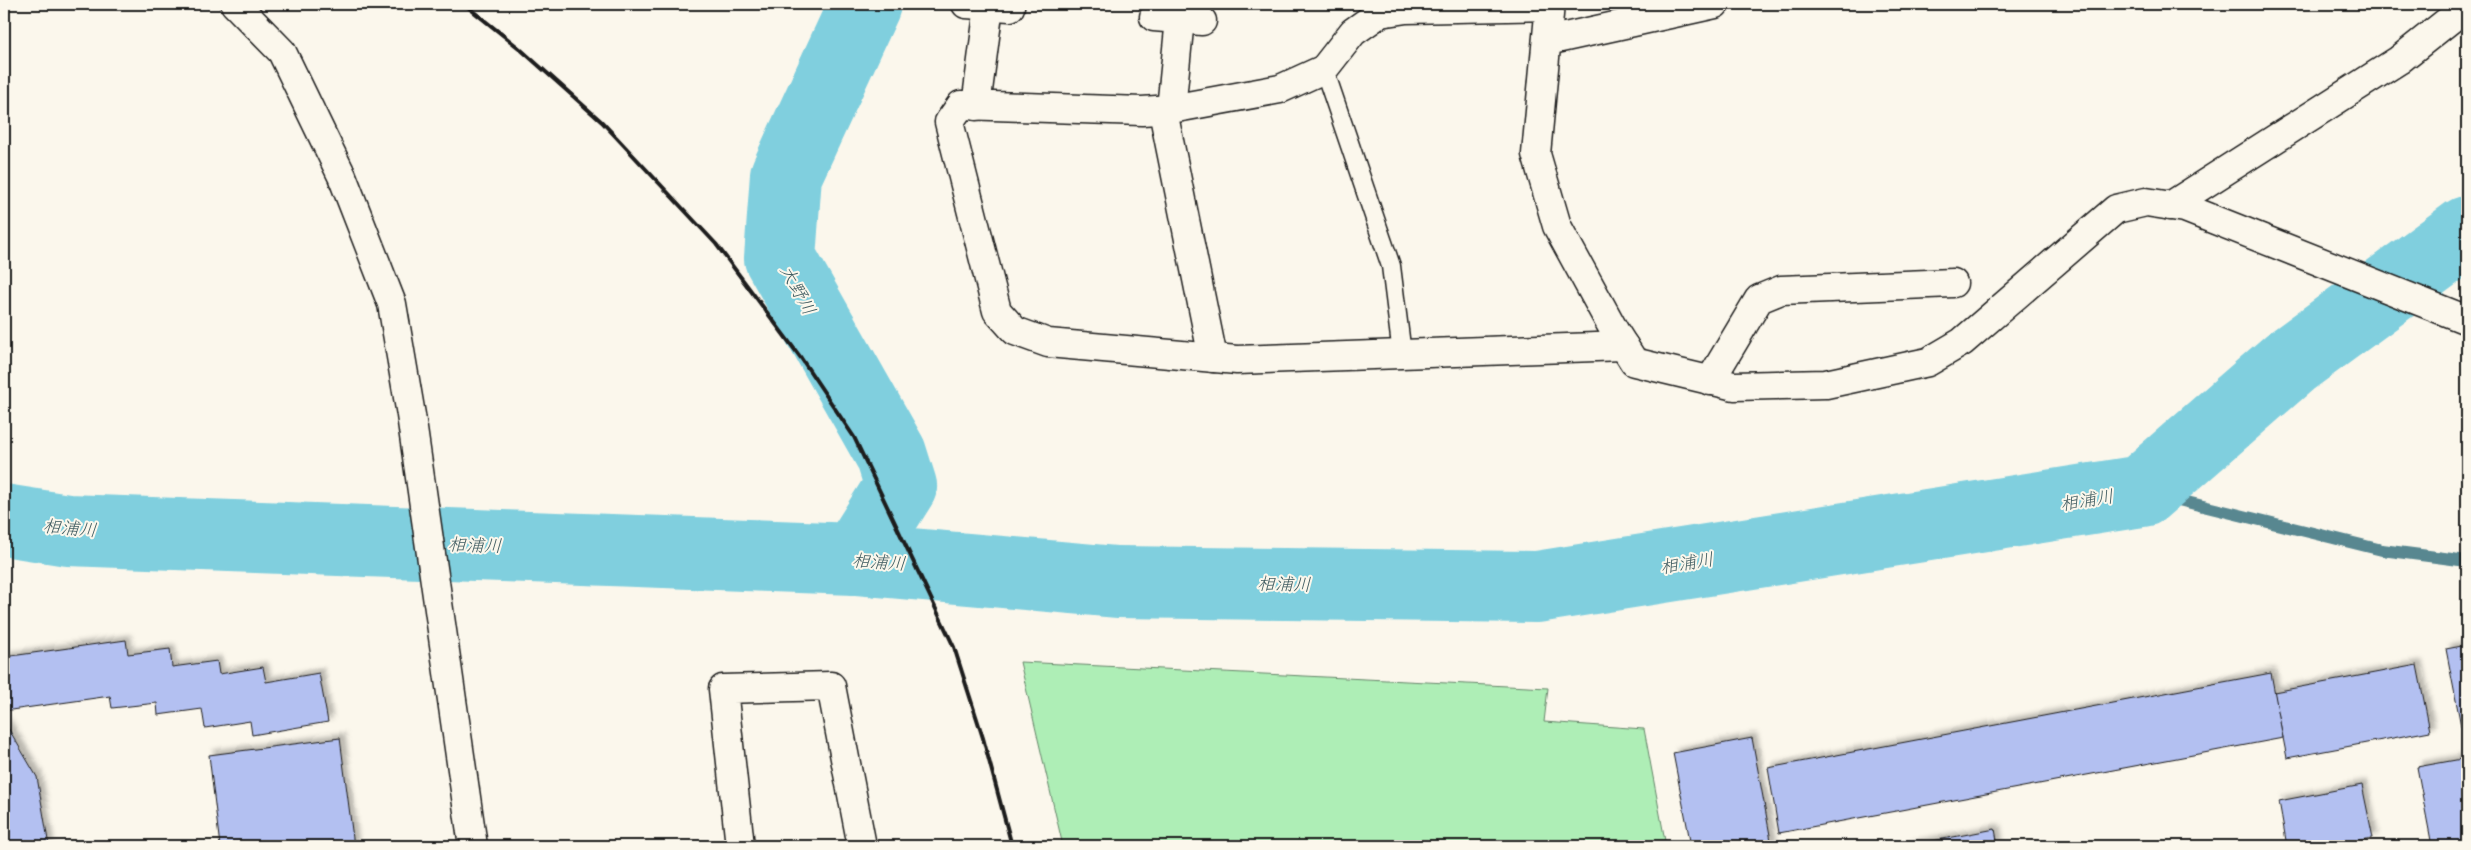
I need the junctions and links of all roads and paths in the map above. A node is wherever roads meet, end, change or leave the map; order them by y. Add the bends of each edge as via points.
1 (235, 4) edge
2 (1715, 4) edge
3 (989, 5) edge
4 (1550, 5) edge
5 (2467, 6) edge
6 (1179, 19) dead end
7 (1547, 40) junction
8 (1324, 69) junction
9 (976, 106) junction
10 (1167, 110) junction
11 (2177, 207) junction
12 (1954, 283) dead end
13 (2467, 320) edge
14 (1624, 346) junction
15 (1402, 354) junction
16 (1214, 358) junction
17 (1710, 381) junction
18 (472, 846) edge
19 (740, 846) edge
20 (862, 846) edge

1 - 18 street via 282,52 342,176 392,304 411,414
2 - 7 street
3 - 9 street
4 - 7 street
4 - 8 street via 1406,9 1380,13 1353,32
5 - 11 street via 2399,60
6 - 10 street
7 - 14 street via 1536,154 1557,226
8 - 10 street via 1280,89
8 - 15 lane via 1391,266
9 - 10 street
9 - 16 street via 962,105 949,122 997,311 1015,331 1048,343
10 - 16 street
11 - 13 street
11 - 17 street via 2146,202 2116,209 1962,342 1928,362 1826,384 1734,386
12 - 17 street via 1781,290 1759,299
14 - 15 street
14 - 17 street via 1634,362
15 - 16 street
19 - 20 street via 724,689 831,686

